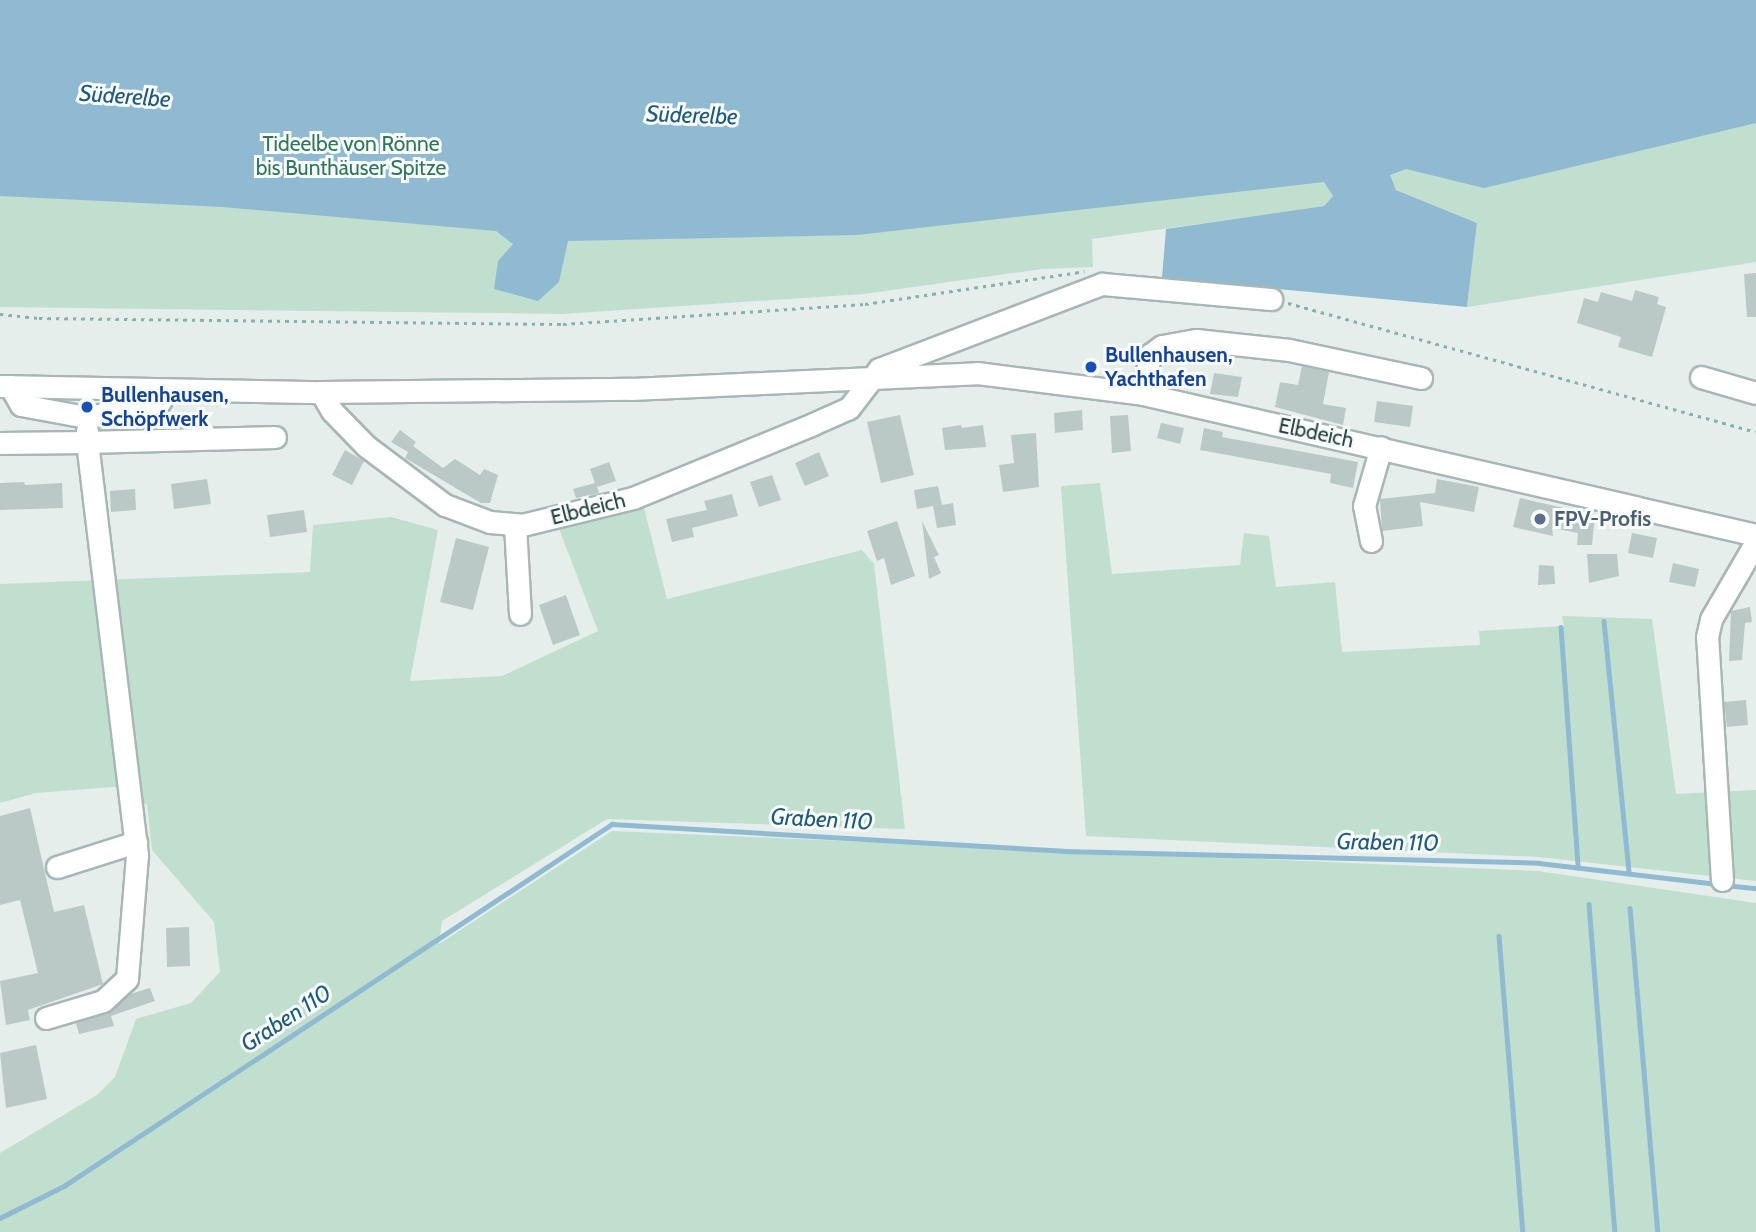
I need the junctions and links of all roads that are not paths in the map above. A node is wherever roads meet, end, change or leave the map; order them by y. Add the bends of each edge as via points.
1 (1271, 299) road end
2 (870, 377) junction
3 (1701, 377) dead end
4 (1420, 378) dead end
5 (5, 386) edge
6 (166, 389) junction
7 (321, 392) junction
8 (1756, 393) edge
9 (1143, 394) junction
10 (86, 417) junction
11 (275, 438) dead end
12 (87, 442) junction
13 (0, 443) edge
14 (1381, 447) junction
15 (515, 525) junction
16 (1756, 534) edge
17 (1371, 541) dead end
18 (1756, 542) edge
19 (520, 614) dead end
20 (136, 842) junction
21 (57, 867) dead end
22 (1722, 880) dead end
23 (46, 1018) dead end

1 - 2 street via 1102,285 909,357
2 - 7 street, Elbdeich via 631,389
2 - 9 street, Elbdeich via 977,373
2 - 15 street, Elbdeich via 849,408 813,424 633,498
3 - 8 street
4 - 9 street via 1289,350 1196,340 1162,346 1150,355
5 - 6 street, Elbdeich
5 - 10 street, Elbdeich via 21,405
6 - 7 street, Elbdeich
6 - 10 street, Elbdeich via 160,401 145,408
7 - 15 street, Elbdeich via 331,411 366,446 445,505 490,522
9 - 14 street, Elbdeich
10 - 12 street
11 - 12 street
12 - 13 street
12 - 20 street
14 - 16 street, Elbdeich
14 - 17 street via 1364,506
15 - 19 street
18 - 22 street via 1711,619 1707,637
20 - 21 street
20 - 23 street via 127,979 103,1001

